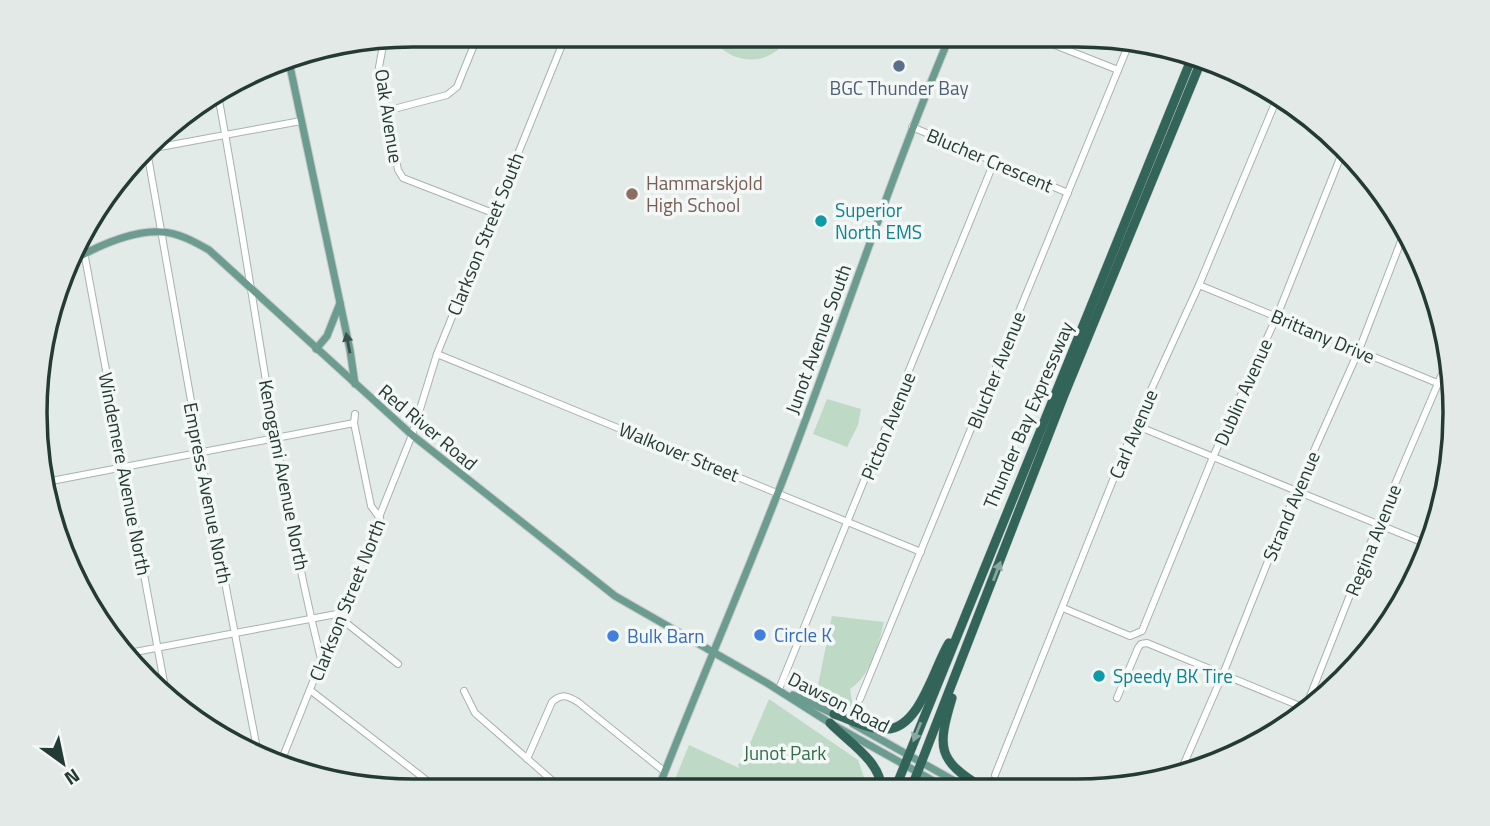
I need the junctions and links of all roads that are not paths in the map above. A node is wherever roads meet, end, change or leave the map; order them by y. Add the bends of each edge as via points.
1 (473, 47) edge
2 (560, 47) edge
3 (945, 47) edge
4 (1066, 47) edge
5 (382, 49) edge
6 (1126, 50) edge
7 (1189, 65) edge
8 (291, 68) edge
9 (1198, 68) edge
10 (1118, 71) junction
11 (219, 103) edge
12 (1274, 105) edge
13 (386, 111) junction
14 (301, 121) junction
15 (912, 127) junction
16 (225, 135) junction
17 (161, 147) edge
18 (1340, 158) edge
19 (150, 159) edge
20 (994, 162) junction
21 (1068, 193) junction
22 (493, 213) junction
23 (162, 232) junction
24 (1401, 242) edge
25 (84, 254) joint
26 (1199, 285) junction
27 (250, 288) junction
28 (340, 302) junction
29 (1277, 316) junction
30 (316, 349) junction
31 (1359, 350) junction
32 (437, 354) junction
33 (1441, 379) edge
34 (1439, 384) junction
35 (355, 385) junction
36 (355, 414) dead end
37 (354, 423) junction
38 (1135, 425) junction
39 (412, 435) junction
40 (277, 438) junction
41 (200, 452) junction
42 (1213, 457) junction
43 (123, 468) junction
44 (53, 481) edge
45 (1296, 491) junction
46 (778, 492) junction
47 (380, 518) junction
48 (849, 522) junction
49 (1378, 524) junction
50 (1419, 541) edge
51 (921, 552) junction
52 (1063, 608) junction
53 (341, 615) junction
54 (312, 619) junction
55 (961, 624) junction
56 (234, 633) junction
57 (972, 635) junction
58 (158, 648) junction
59 (136, 652) edge
60 (712, 652) junction
61 (322, 660) junction
62 (398, 664) dead end
63 (1223, 674) junction
64 (164, 681) edge
65 (767, 683) junction
66 (779, 689) junction
67 (310, 690) junction
68 (464, 691) dead end
69 (1313, 692) edge
70 (1116, 698) dead end
71 (860, 699) dead end
72 (1296, 706) edge
73 (832, 718) junction
74 (256, 743) edge
75 (284, 755) edge
76 (908, 755) junction
77 (527, 759) junction
78 (1185, 762) edge
79 (920, 763) junction
80 (904, 765) junction
81 (665, 772) junction
82 (917, 773) junction
83 (995, 775) dead end
84 (425, 779) edge
85 (550, 779) edge
86 (662, 779) edge
87 (881, 779) edge
88 (899, 779) edge
89 (915, 779) edge
90 (929, 779) edge
91 (950, 779) edge
92 (968, 779) edge

1 - 13 street via 457,87 447,95
2 - 22 street, Clarkson Street South
3 - 15 main road, Junot Avenue South
4 - 10 street
5 - 13 street, Oak Avenue via 379,67
6 - 10 street, Blucher Avenue
7 - 55 highway, Thunder Bay Expressway
8 - 14 main road
57 -> 9 highway, Thunder Bay Expressway via 1064,395
10 - 21 street, Blucher Avenue
11 - 16 street, Kenogami Avenue North
12 - 26 street, Carl Avenue
13 - 22 street, Oak Avenue via 403,178
14 - 16 street
14 - 28 main road
15 - 20 street, Blucher Crescent
15 - 46 main road, Junot Avenue South
16 - 17 street
16 - 27 street, Kenogami Avenue North
18 - 29 street, Dublin Avenue
19 - 23 street, Empress Avenue North
20 - 21 street, Blucher Crescent
20 - 48 street, Picton Avenue
21 - 51 street, Blucher Avenue
22 - 32 street, Clarkson Street South
23 - 25 main road, Red River Road via 125,238
23 - 27 main road, Red River Road via 209,250
23 - 41 street, Empress Avenue North
24 - 31 street, Strand Avenue
25 - 43 street, Windemere Avenue North
26 - 29 street, Brittany Drive
26 - 38 street, Carl Avenue
27 - 30 main road, Red River Road
27 - 40 street, Kenogami Avenue North
28 - 30 main road
35 -> 28 main road
29 - 31 street, Brittany Drive
29 - 42 street, Dublin Avenue
30 - 35 main road, Red River Road
31 - 34 street, Brittany Drive
31 - 45 street, Strand Avenue
32 - 39 street, Clarkson Street South
32 - 46 street, Walkover Street
33 - 34 street, Regina Avenue
34 - 49 street, Regina Avenue
35 - 39 main road, Red River Road
36 - 37 street
37 - 40 street
37 - 47 street via 371,506
38 - 42 street
38 - 52 street, Carl Avenue
39 - 47 street, Clarkson Street North
39 - 60 main road, Red River Road via 615,596
40 - 41 street
40 - 54 street, Kenogami Avenue North
41 - 43 street
41 - 56 street, Empress Avenue North
42 - 45 street
42 - 52 street, Dublin Avenue via 1142,631 1130,635
43 - 44 street
43 - 58 street, Windemere Avenue North
45 - 49 street
45 - 63 street, Strand Avenue
46 - 48 street, Walkover Street
46 - 60 main road, Junot Avenue South
47 - 53 street, Clarkson Street North
48 - 51 street, Walkover Street
48 - 66 street, Picton Avenue
49 - 50 street
49 - 69 street, Regina Avenue
51 - 71 street, Blucher Avenue
52 - 83 street, Carl Avenue
53 - 54 street
53 - 61 street, Clarkson Street North
53 - 62 street
54 - 56 street
54 - 61 street, Kenogami Avenue North
55 - 73 highway via 940,656 918,707 899,727 882,729
55 -> 76 highway, Thunder Bay Expressway
56 - 58 street
56 - 74 street, Empress Avenue North
57 - 79 highway, Thunder Bay Expressway
57 - 92 highway via 942,736 951,765
58 - 59 street
58 - 64 street, Windemere Avenue North
60 - 65 main road, Red River Road
60 - 81 main road, Junot Avenue South
61 - 67 street, Clarkson Street North
63 - 70 street via 1141,644
63 - 72 street
63 - 78 street, Strand Avenue
65 - 66 main road, Dawson Road
65 - 73 main road, Dawson Road
66 - 73 main road, Dawson Road
67 - 75 street, Clarkson Street North
67 - 84 street
68 - 77 street via 475,713
73 - 76 main road, Dawson Road
73 - 80 main road, Dawson Road
73 - 87 highway
76 - 79 main road, Dawson Road
76 - 80 highway, Thunder Bay Expressway
77 - 81 street via 552,702 567,696
77 - 85 street
79 - 82 highway, Thunder Bay Expressway
79 - 91 main road, Dawson Road
80 - 82 main road, Dawson Road
80 - 88 highway, Thunder Bay Expressway
81 - 86 main road, Junot Avenue South
82 - 89 highway, Thunder Bay Expressway
82 - 90 main road, Dawson Road

